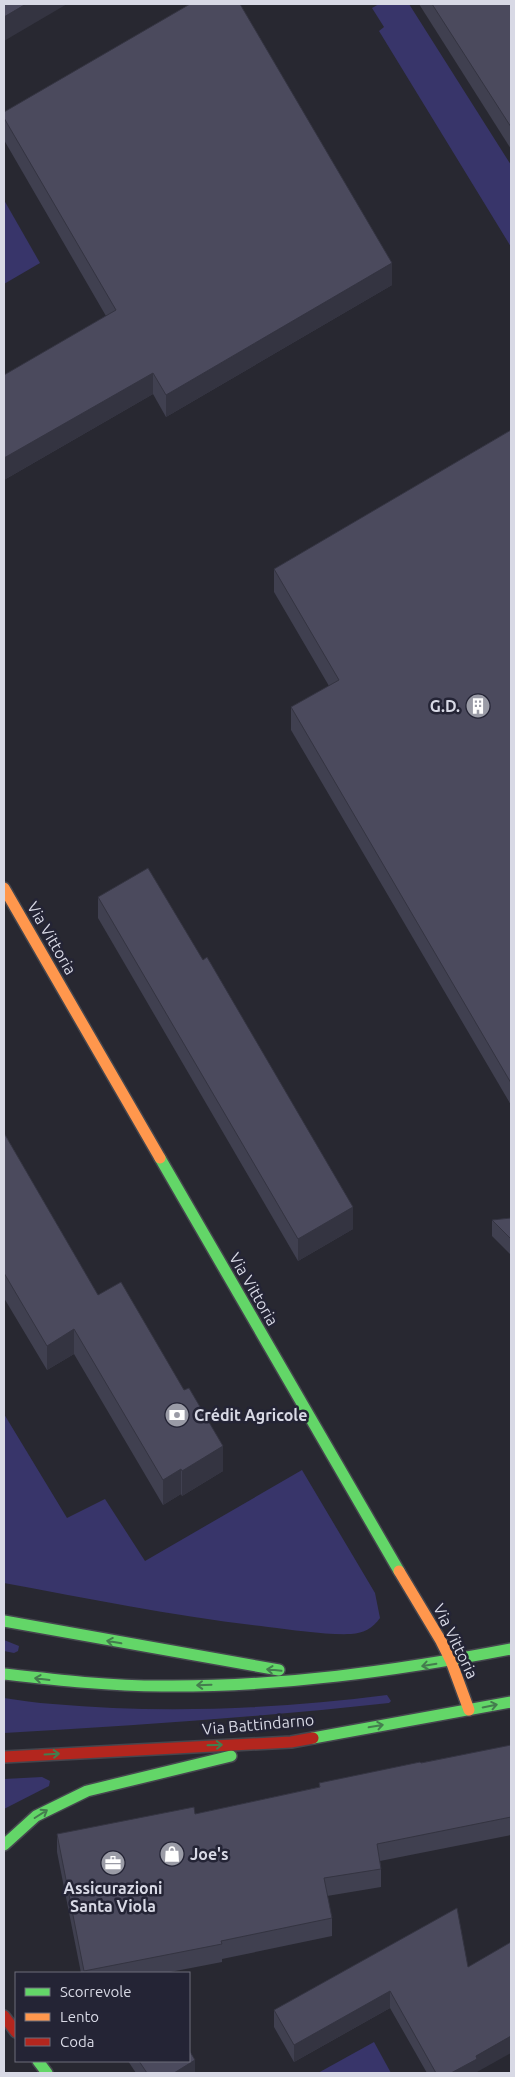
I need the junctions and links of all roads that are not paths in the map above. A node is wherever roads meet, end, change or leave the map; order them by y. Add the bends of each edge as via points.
1 (4, 888) edge
2 (4, 1621) edge
3 (511, 1650) edge
4 (451, 1661) junction
5 (4, 1674) edge
6 (340, 1677) junction
7 (511, 1702) edge
8 (469, 1710) junction
9 (291, 1742) junction
10 (4, 1757) edge
11 (4, 1845) edge
12 (4, 2016) edge
13 (15, 2031) edge
14 (39, 2062) edge
15 (47, 2073) edge

1 - 4 street, Via Vittoria
6 -> 2 street via 258,1668
3 - 4 street
4 -> 6 street
4 - 8 street, Via Vittoria
6 -> 5 street via 184,1686 56,1680
8 -> 7 street, Via Battindarno
9 -> 8 street, Via Battindarno
10 -> 9 street, Via Battindarno
11 -> 9 street via 36,1816 87,1791
12 - 13 street
14 - 15 street

